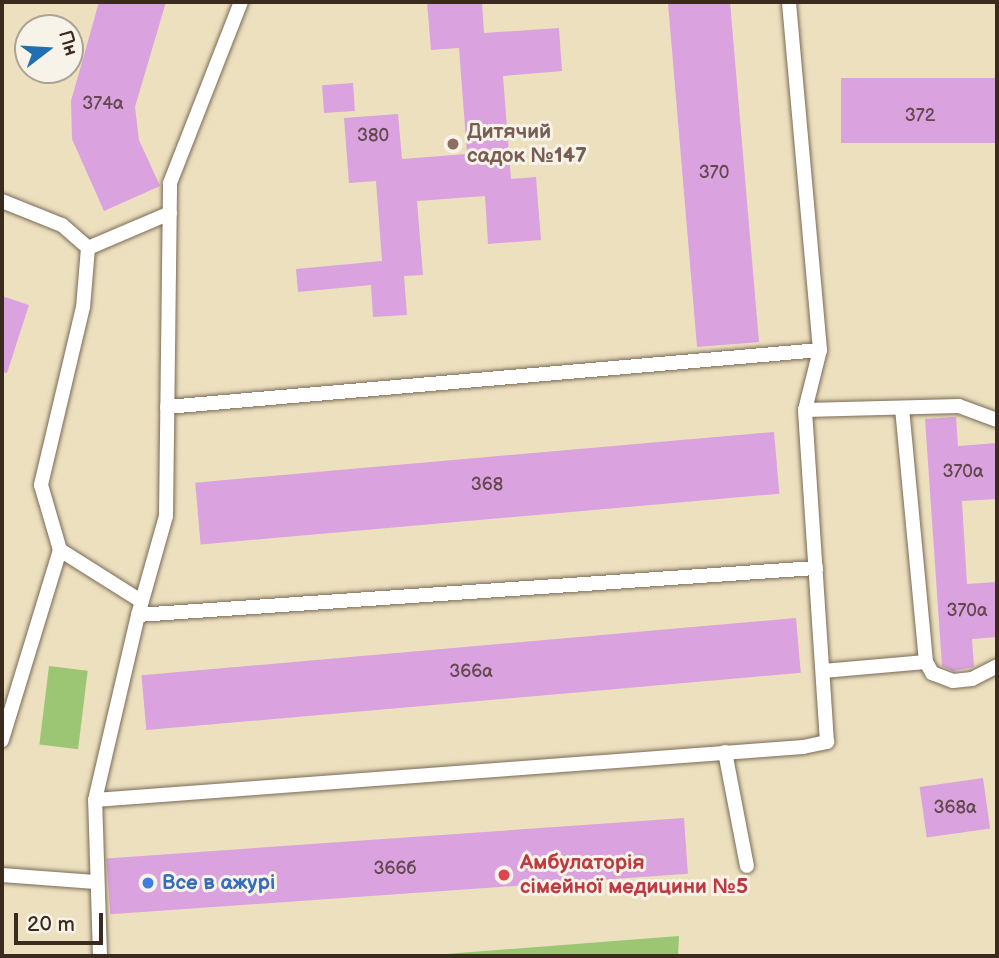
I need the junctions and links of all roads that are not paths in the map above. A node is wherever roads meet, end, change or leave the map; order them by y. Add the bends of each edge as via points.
1 (241, 2) edge
2 (789, 2) edge
3 (2, 201) edge
4 (170, 213) junction
5 (88, 248) junction
6 (820, 350) junction
7 (167, 407) junction
8 (902, 408) junction
9 (805, 410) junction
10 (997, 420) edge
11 (60, 550) junction
12 (816, 568) junction
13 (139, 608) junction
14 (926, 662) junction
15 (997, 666) edge
16 (823, 671) junction
17 (2, 740) edge
18 (725, 752) junction
19 (95, 800) junction
20 (747, 866) dead end
21 (2, 876) edge
22 (95, 881) junction
23 (100, 956) edge

1 - 4 lane via 170,183
2 - 6 lane
3 - 5 lane via 62,225
4 - 5 lane
4 - 7 lane
5 - 11 lane via 83,307 41,485
6 - 7 lane
6 - 9 lane
7 - 13 lane via 166,516
8 - 9 lane
8 - 10 lane via 959,406
8 - 14 lane
9 - 12 lane
11 - 13 lane
11 - 17 lane
12 - 13 lane
12 - 16 lane
13 - 19 lane
14 - 15 lane via 932,673 953,681 972,679
14 - 16 lane
16 - 18 lane via 828,742
18 - 19 lane
18 - 20 lane
19 - 22 lane
21 - 22 lane
22 - 23 lane

